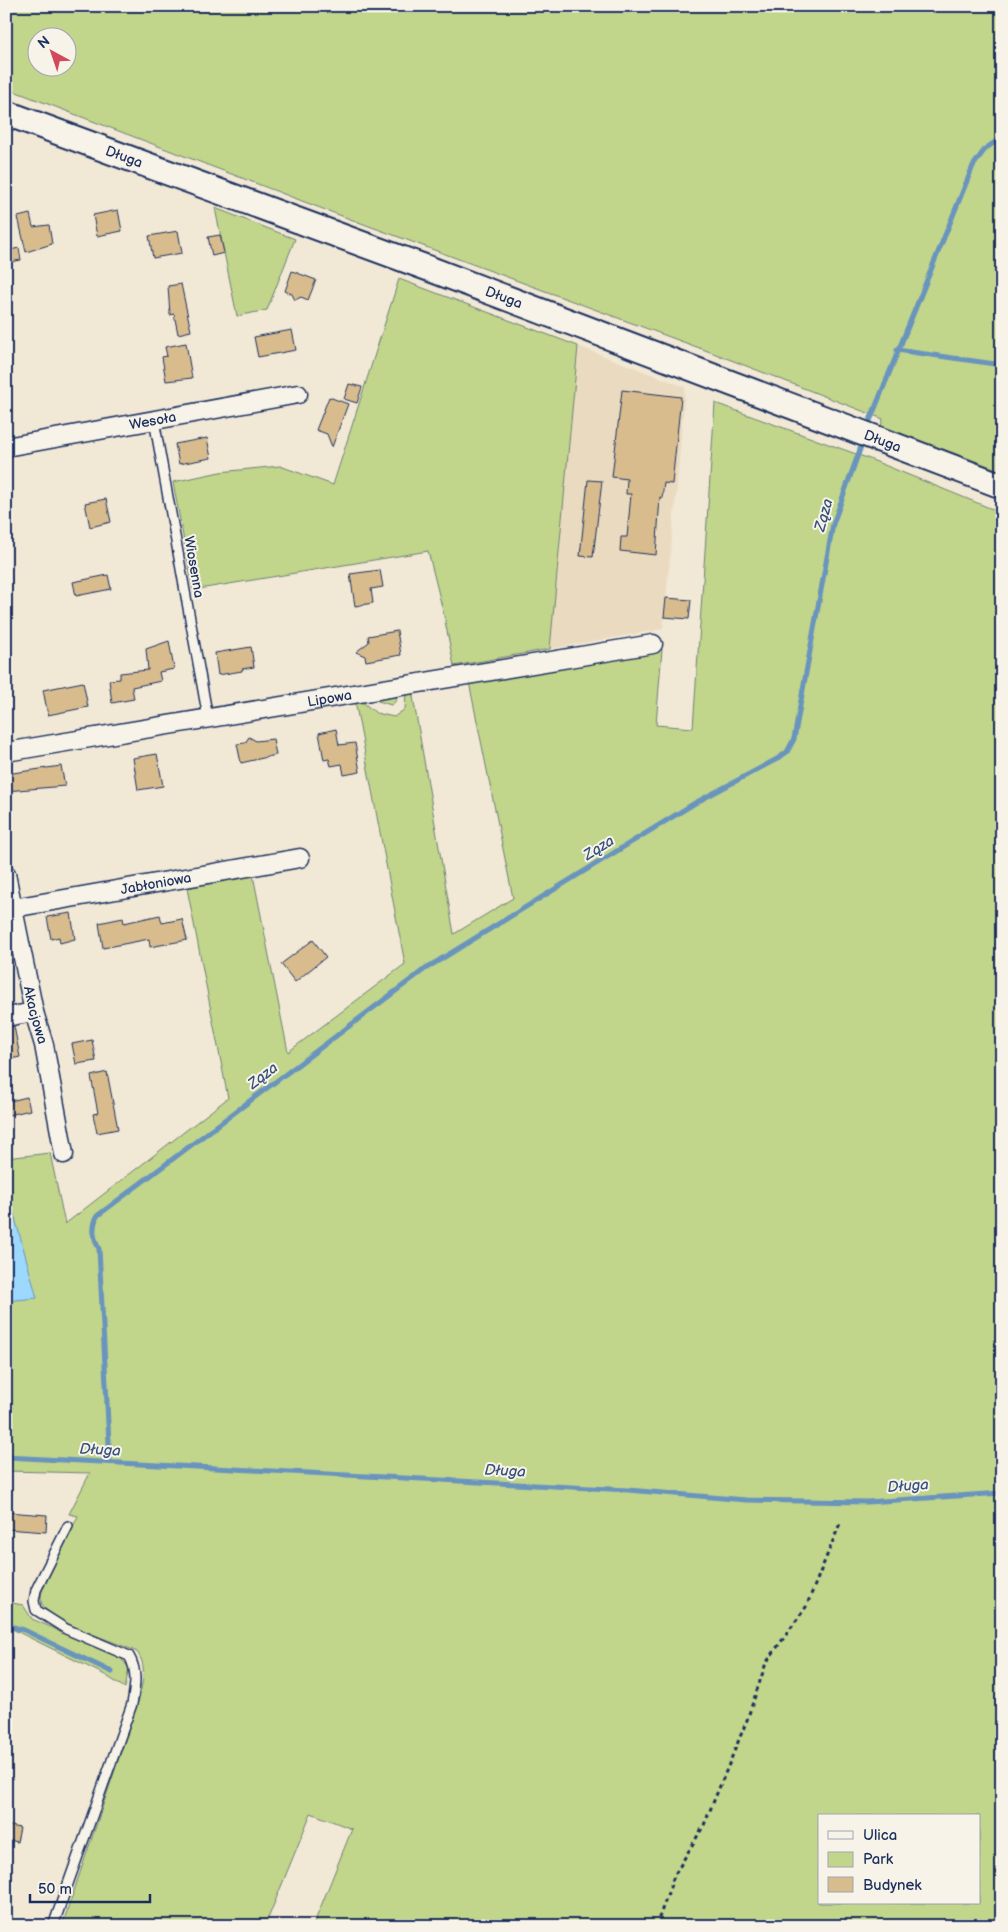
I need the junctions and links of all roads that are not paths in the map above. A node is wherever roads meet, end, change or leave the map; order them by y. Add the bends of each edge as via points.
1 (6, 113) edge
2 (298, 394) dead end
3 (154, 420) junction
4 (6, 447) edge
5 (1002, 486) edge
6 (653, 644) dead end
7 (208, 718) junction
8 (6, 752) edge
9 (300, 858) dead end
10 (6, 874) edge
11 (12, 908) junction
12 (34, 1012) junction
13 (6, 1017) edge
14 (64, 1154) dead end
15 (68, 1526) dead end
16 (53, 1926) edge

1 - 5 street, Długa
2 - 3 street, Wesoła
3 - 4 street, Wesoła
3 - 7 lane, Wiosenna
6 - 7 street, Lipowa
7 - 8 street, Lipowa
9 - 11 street, Jabłoniowa
10 - 11 street, Akacjowa
11 - 12 street, Akacjowa
12 - 13 street
12 - 14 street, Akacjowa via 44,1045
15 - 16 lane via 36,1590 36,1610 66,1629 129,1656 134,1664 136,1682 129,1713

